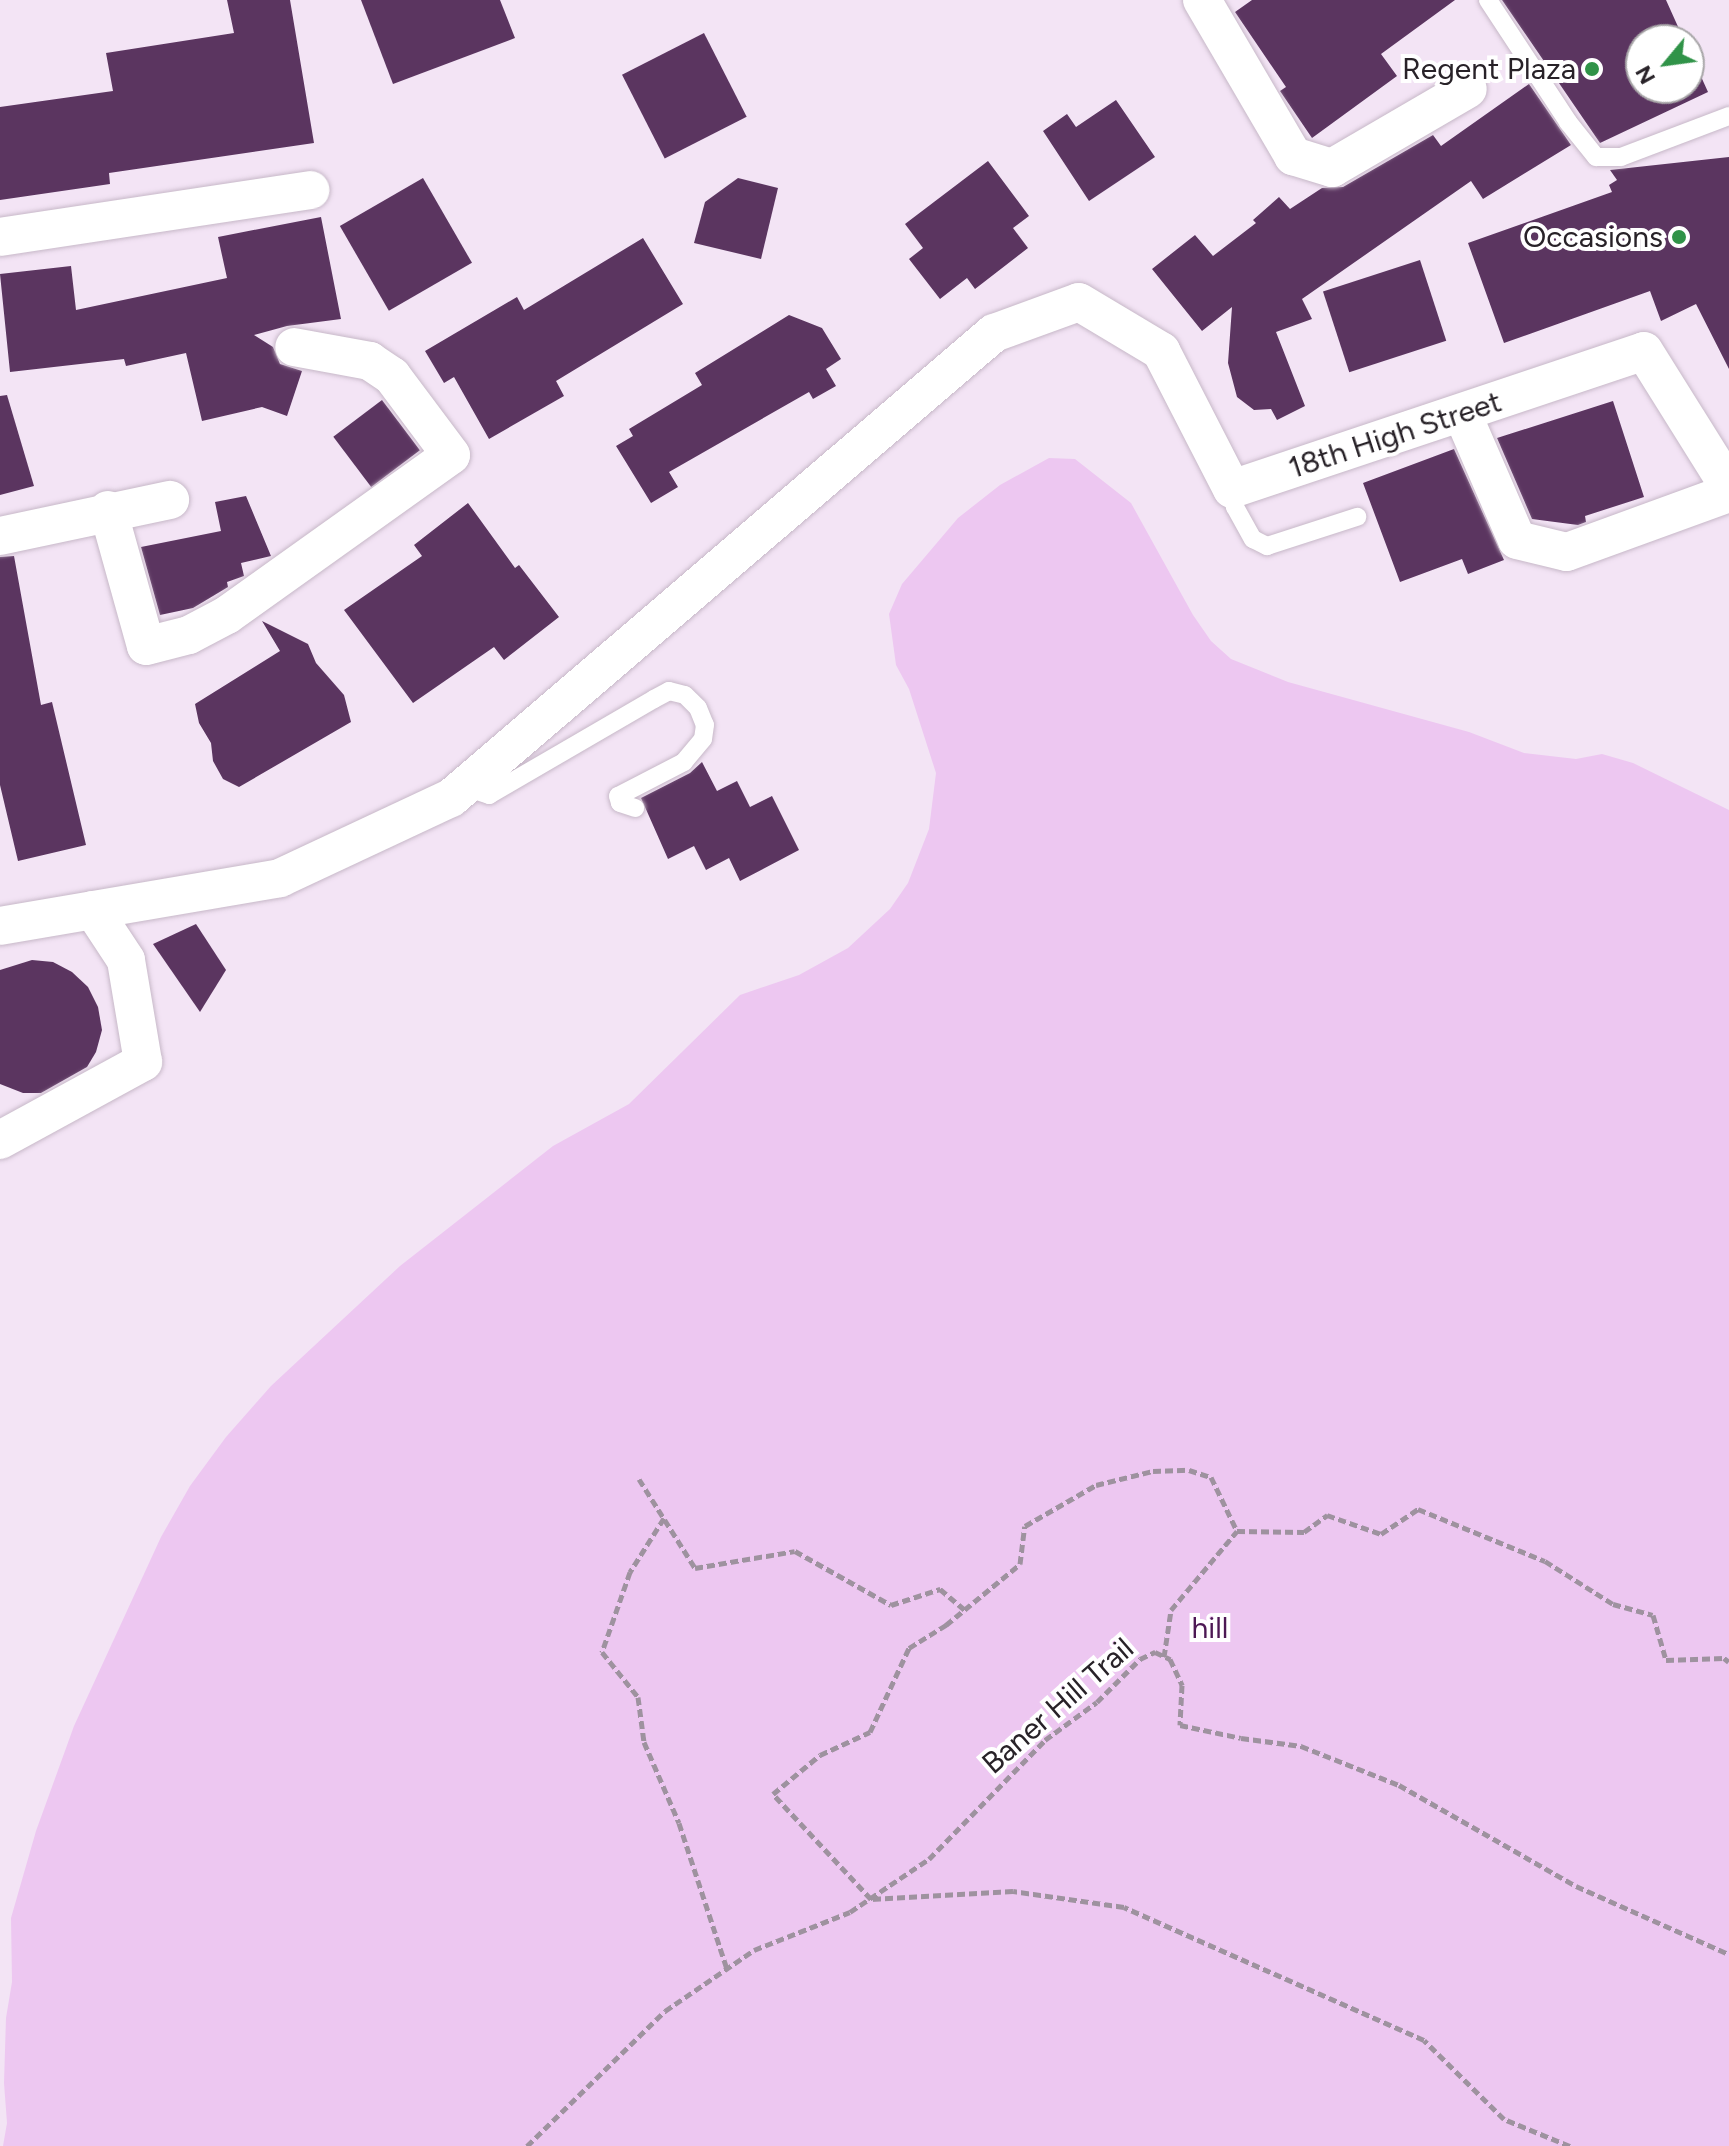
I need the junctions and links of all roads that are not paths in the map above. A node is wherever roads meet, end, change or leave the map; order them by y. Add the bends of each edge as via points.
1 (1202, 0) edge
2 (1488, 0) edge
3 (1468, 89) dead end
4 (1729, 116) edge
5 (310, 190) dead end
6 (0, 237) edge
7 (294, 347) dead end
8 (1462, 413) junction
9 (1232, 489) junction
10 (1729, 490) edge
11 (170, 500) dead end
12 (108, 510) junction
13 (1357, 517) dead end
14 (0, 536) edge
15 (469, 782) junction
16 (635, 808) dead end
17 (93, 910) junction
18 (0, 926) edge
19 (0, 1140) edge

1 - 3 street via 1293,156 1332,168
2 - 4 lane via 1596,157 1621,157
5 - 6 street
7 - 12 street via 370,361 392,376 451,455 227,615 189,635 146,646
8 - 9 street, 18th High Street
8 - 10 street, 18th High Street via 1644,351
8 - 10 street via 1517,540 1567,552
9 - 13 lane via 1235,507 1253,539 1267,546
9 - 15 street via 1161,351 1079,302 994,333
11 - 12 street
12 - 14 street
15 - 16 lane via 489,795 669,691 685,695 705,725 703,739 684,762 618,796 620,803
15 - 17 street via 451,798 280,878
17 - 18 street
17 - 19 street via 126,960 143,1062

